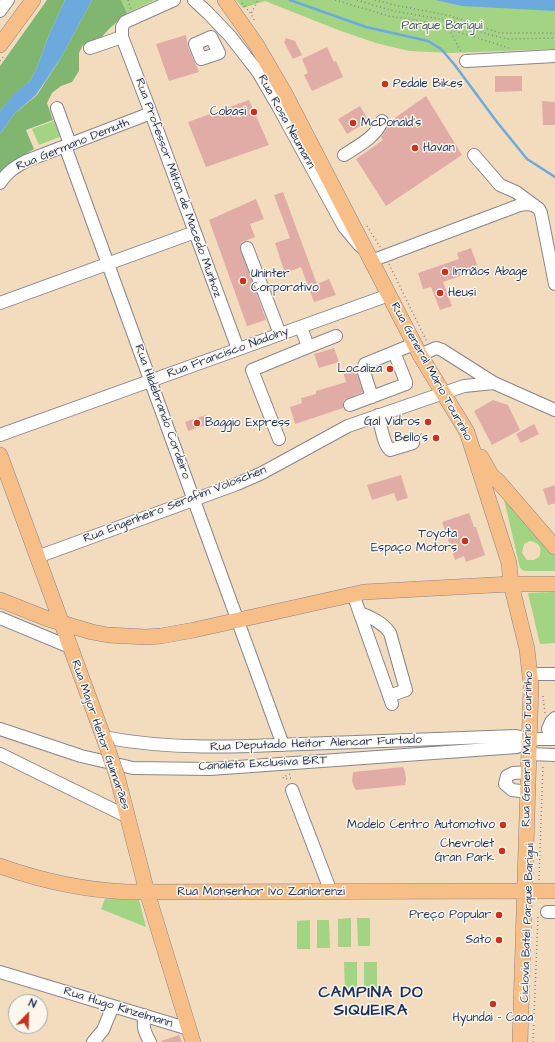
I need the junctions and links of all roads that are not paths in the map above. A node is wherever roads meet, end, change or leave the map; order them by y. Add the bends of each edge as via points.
1 (8, 0) edge
2 (21, 0) edge
3 (33, 0) edge
4 (174, 0) edge
5 (194, 0) edge
6 (225, 0) edge
7 (0, 11) edge
8 (0, 28) edge
9 (122, 32) junction
10 (230, 36) junction
11 (0, 45) edge
12 (216, 45) dead end
13 (90, 48) dead end
14 (555, 56) edge
15 (466, 61) road end
16 (57, 108) dead end
17 (151, 113) junction
18 (382, 121) dead end
19 (68, 145) junction
20 (344, 155) dead end
21 (474, 155) dead end
22 (0, 183) edge
23 (534, 205) junction
24 (195, 232) junction
25 (248, 248) dead end
26 (369, 257) junction
27 (108, 264) junction
28 (555, 284) edge
29 (389, 295) junction
30 (0, 303) edge
31 (301, 327) junction
32 (280, 334) junction
33 (336, 336) dead end
34 (308, 347) junction
35 (238, 349) junction
36 (417, 349) junction
37 (394, 352) junction
38 (150, 381) junction
39 (494, 383) junction
40 (442, 393) junction
41 (372, 397) junction
42 (350, 405) dead end
43 (555, 410) edge
44 (378, 415) junction
45 (467, 432) junction
46 (0, 435) edge
47 (279, 439) dead end
48 (413, 443) dead end
49 (0, 455) edge
50 (491, 475) junction
51 (194, 500) junction
52 (532, 522) junction
53 (555, 536) edge
54 (555, 547) edge
55 (37, 557) junction
56 (508, 563) junction
57 (511, 584) junction
58 (555, 584) edge
59 (354, 594) junction
60 (0, 600) edge
61 (360, 612) junction
62 (0, 618) edge
63 (238, 620) junction
64 (62, 624) junction
65 (70, 647) junction
66 (530, 674) junction
67 (555, 674) edge
68 (530, 719) junction
69 (552, 719) edge
70 (0, 728) edge
71 (548, 738) edge
72 (104, 741) junction
73 (283, 745) junction
74 (0, 754) edge
75 (542, 755) edge
76 (528, 772) junction
77 (292, 790) dead end
78 (528, 792) junction
79 (128, 817) junction
80 (0, 866) edge
81 (532, 891) junction
82 (555, 891) edge
83 (147, 892) junction
84 (331, 892) junction
85 (0, 972) edge
86 (112, 1006) junction
87 (144, 1015) junction
88 (191, 1036) edge
89 (93, 1042) edge
90 (150, 1042) edge
91 (202, 1042) edge
92 (520, 1042) edge

1 - 7 street
2 - 8 main road
3 - 11 main road
4 - 9 street via 129,19 125,22
5 - 10 street, Rua Rosa Neumann
6 - 26 main road, Rua General Mário Tourinho via 256,44 284,92
9 - 13 street
9 - 17 street, Rua Professor Milton de Macedo Munhoz
10 - 12 street
10 - 26 street, Rua Rosa Neumann via 258,72 344,227
14 - 15 street
16 - 19 street, Rua Hildebrando Cordeiro
17 - 19 street, Rua Germano Demuth
17 - 24 street, Rua Professor Milton de Macedo Munhoz
18 - 20 street via 372,136
19 - 22 street, Rua Germano Demuth via 15,166
19 - 27 street, Rua Hildebrando Cordeiro
21 - 23 street via 500,185 516,192
23 - 26 street via 520,205
23 - 28 street via 542,214
24 - 27 street
24 - 35 street, Rua Professor Milton de Macedo Munhoz
25 - 32 street
26 - 29 main road, Rua General Mário Tourinho
27 - 30 street
27 - 38 street, Rua Hildebrando Cordeiro
29 - 31 street, Rua Francisco Nadolny
29 - 36 main road, Rua General Mário Tourinho
31 - 32 street, Rua Francisco Nadolny
31 - 34 street
32 - 35 street, Rua Francisco Nadolny
33 - 34 street
34 - 47 street via 252,370
35 - 38 street, Rua Francisco Nadolny
36 - 37 street
36 - 39 street via 442,350
36 - 40 main road, Rua General Mário Tourinho
37 - 41 street via 364,366
37 - 41 street via 406,384
38 - 46 street, Rua Francisco Nadolny
38 - 51 street, Rua Hildebrando Cordeiro
39 - 40 street, Rua Engenheiro Serafim Voloschen via 472,384
39 - 43 street
40 - 44 street, Rua Engenheiro Serafim Voloschen
40 - 45 main road, Rua General Mário Tourinho
41 - 42 street
44 - 48 street via 385,442 390,450
44 - 51 street, Rua Engenheiro Serafim Voloschen via 342,429 251,478
45 - 50 main road
45 - 56 main road, Rua General Mário Tourinho
49 - 55 main road, Rua Major Heitor Guimarães
50 - 52 main road
50 - 56 main road via 491,489 510,557
51 - 55 street, Rua Engenheiro Serafim Voloschen
51 - 63 street, Rua Hildebrando Cordeiro
52 - 53 street via 546,526
52 - 54 main road
55 - 64 main road, Rua Major Heitor Guimarães
56 - 57 main road, Rua General Mário Tourinho
57 - 58 main road
57 - 59 main road
57 - 66 main road, Rua General Mário Tourinho
59 - 61 street
59 - 63 main road
60 - 64 main road
61 - 61 street via 391,700 406,690 390,633 378,621
62 - 65 street
63 - 64 main road via 146,637 108,635
63 - 73 street, Rua Hildebrando Cordeiro
64 - 65 main road, Rua Major Heitor Guimarães
65 - 72 main road, Rua Major Heitor Guimarães
66 - 67 street
66 - 68 main road, Rua General Mário Tourinho
68 - 69 street
68 - 71 main road, Rua General Mário Tourinho
69 - 71 street
70 - 71 street, Canaleta Exclusiva BRT via 81,756 133,768 210,769 516,747
71 - 73 street, Rua Deputado Heitor Alencar Furtado via 516,736
71 - 75 main road, Rua General Mário Tourinho
72 - 73 street, Rua Deputado Heitor Alencar Furtado via 182,747
72 - 79 main road, Rua Major Heitor Guimarães, bridge
74 - 79 street
75 - 76 main road, Rua General Mário Tourinho
76 - 78 main road, Rua General Mário Tourinho
76 - 78 street via 507,776 505,784 512,790
77 - 84 street
78 - 81 main road, Rua General Mário Tourinho
79 - 83 main road, Rua Major Heitor Guimarães
80 - 83 main road, Rua Monsenhor Ivo Zanlorenzi via 67,886 105,891
81 - 82 main road, Rua Monsenhor Ivo Zanlorenzi
81 - 84 main road, Rua Monsenhor Ivo Zanlorenzi
81 - 92 main road, Rua General Mário Tourinho
83 - 84 main road, Rua Monsenhor Ivo Zanlorenzi
83 - 88 main road, Rua Major Heitor Guimarães
85 - 86 street, Rua Hugo Kinzelmann
86 - 87 street, Rua Hugo Kinzelmann
86 - 89 street via 102,1030
87 - 88 street, Rua Hugo Kinzelmann
87 - 90 street via 145,1036
88 - 91 main road

